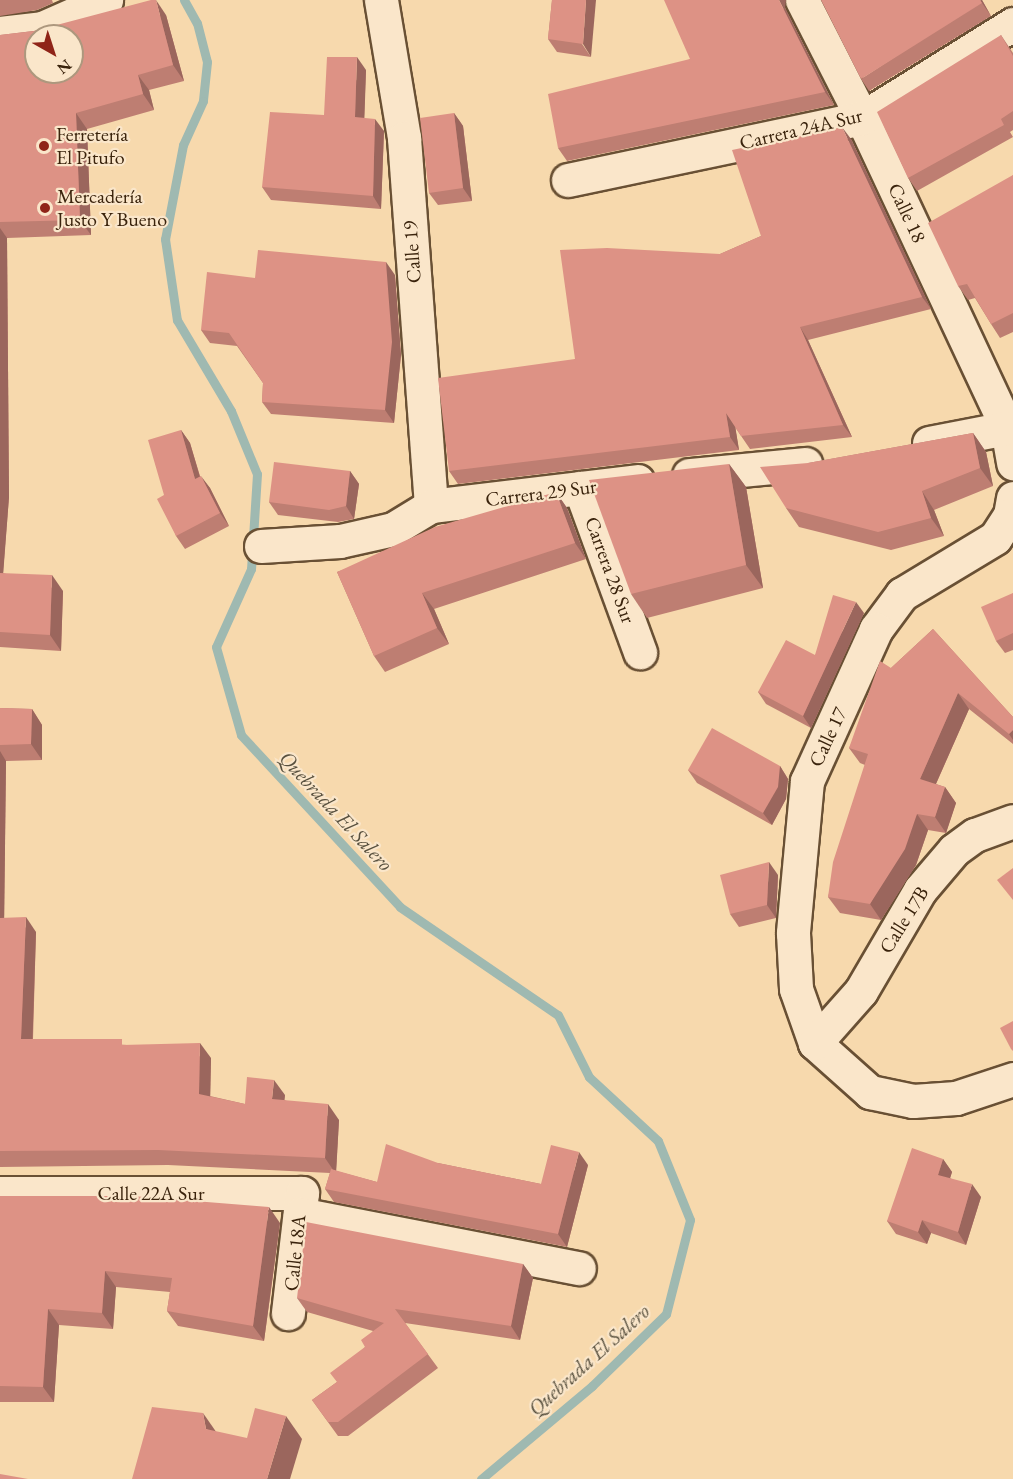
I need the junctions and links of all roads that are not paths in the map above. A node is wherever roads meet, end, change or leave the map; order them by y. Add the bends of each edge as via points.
1 (106, 0) edge
2 (381, 0) edge
3 (802, 0) edge
4 (1013, 24) edge
5 (0, 33) edge
6 (862, 118) junction
7 (568, 180) dead end
8 (1007, 428) junction
9 (896, 450) edge
10 (840, 460) edge
11 (1013, 463) edge
12 (580, 488) junction
13 (1013, 498) edge
14 (431, 506) junction
15 (261, 546) dead end
16 (640, 652) dead end
17 (1013, 821) edge
18 (815, 1043) junction
19 (1013, 1079) edge
20 (0, 1193) edge
21 (301, 1204) junction
22 (579, 1268) dead end
23 (288, 1313) dead end

1 - 5 street via 42,28
2 - 14 street, Calle 19 via 404,138
3 - 6 street, Calle 18
4 - 6 street, Carrera 24A Sur
6 - 7 street, Carrera 24A Sur
6 - 8 street, Calle 18
8 - 9 street
8 - 11 street
10 - 12 street, Carrera 29 Sur
12 - 14 street, Carrera 29 Sur
12 - 16 street, Carrera 28 Sur
13 - 18 street, Calle 17 via 1010,515 995,538 969,558 902,594 876,629 807,781 793,933 796,989
14 - 15 street via 393,530 340,541
17 - 18 street, Calle 17B via 975,835 954,850 920,890 861,991
18 - 19 street via 870,1092 913,1101 956,1098
20 - 21 street, Calle 22A Sur
21 - 22 street, Calle 22A Sur
21 - 23 street, Calle 18A

